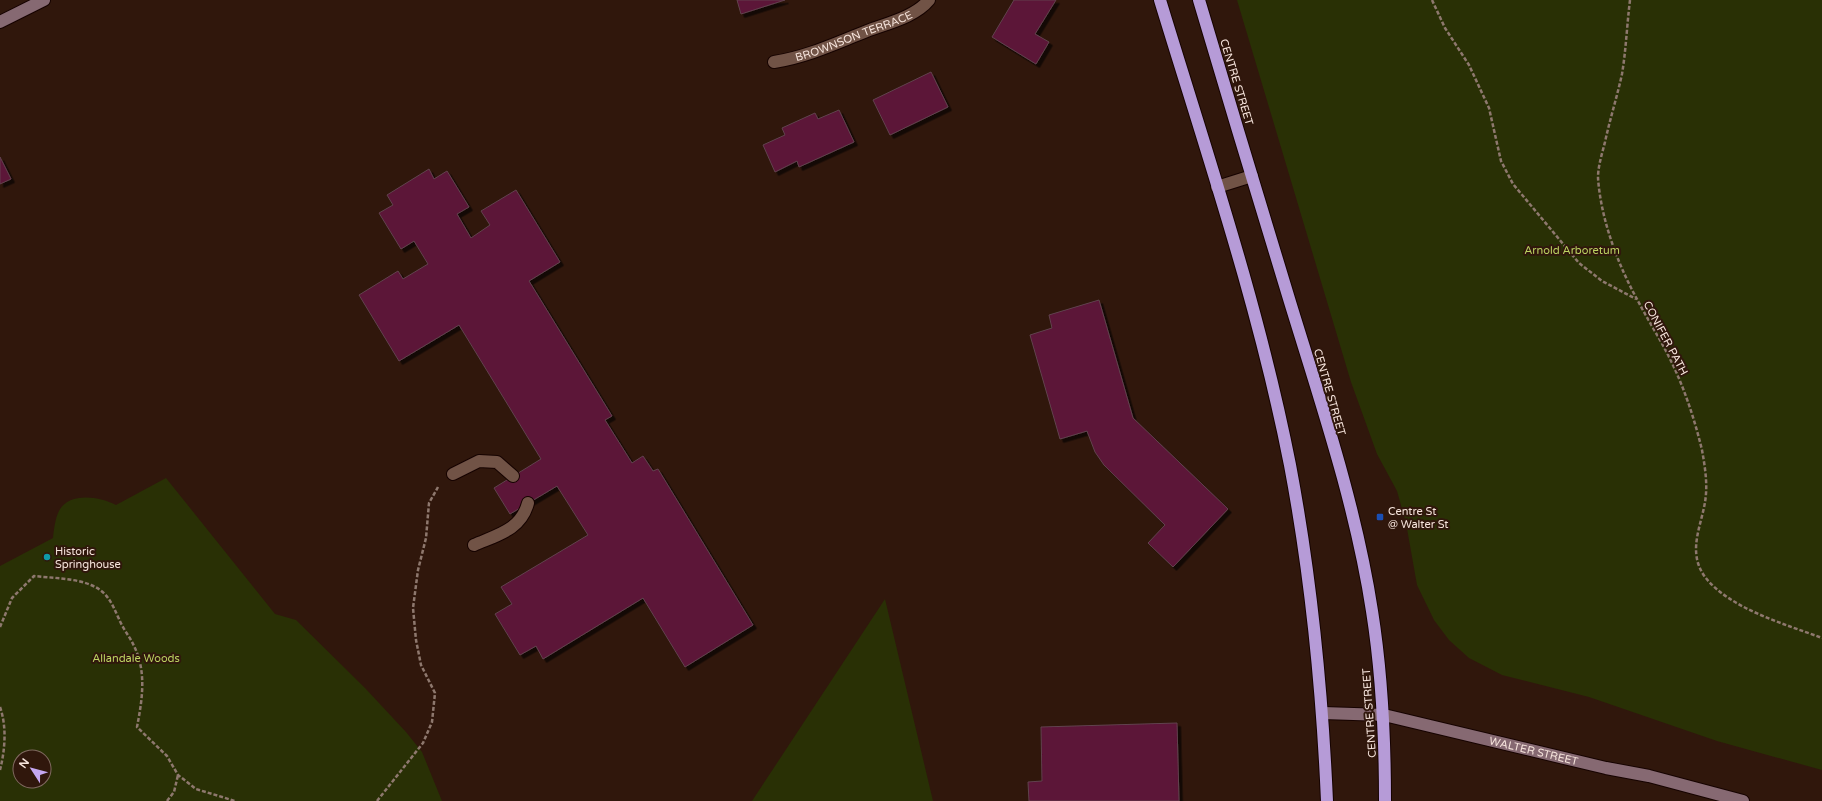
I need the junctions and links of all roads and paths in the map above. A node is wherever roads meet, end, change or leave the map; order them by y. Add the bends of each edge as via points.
1 (44, 0) edge
2 (930, 0) edge
3 (1160, 0) edge
4 (1199, 0) edge
5 (1432, 0) edge
6 (1630, 0) edge
7 (0, 22) edge
8 (774, 62) dead end
9 (1252, 176) junction
10 (1217, 187) junction
11 (1637, 299) junction
12 (454, 474) dead end
13 (513, 476) dead end
14 (439, 487) dead end
15 (528, 503) dead end
16 (474, 545) dead end
17 (0, 627) edge
18 (1822, 638) edge
19 (0, 707) edge
20 (1323, 712) junction
21 (1384, 715) junction
22 (0, 770) edge
23 (178, 775) junction
24 (167, 801) edge
25 (235, 801) edge
26 (377, 801) edge
27 (1327, 801) edge
28 (1385, 801) edge
29 (1743, 801) edge

1 - 7 street
2 - 8 street, BROWNSON TERRACE via 923,8 823,50
3 - 10 highway
4 - 9 highway, CENTRE STREET
5 - 11 path via 1445,28 1469,65 1489,108 1501,161 1513,184 1579,263 1602,281
6 - 11 path, CONIFER PATH via 1622,73 1598,176 1606,220 1616,253
9 - 10 street
9 - 21 highway, CENTRE STREET via 1321,404 1360,547 1372,610
10 - 20 highway via 1254,314 1289,463 1310,594
11 - 18 path, CONIFER PATH via 1672,363 1685,394 1702,450 1706,483 1705,502 1695,547 1698,563 1705,576 1716,587 1750,610 1780,624
12 - 13 street via 479,461 497,462
14 - 26 path via 429,503 426,538 418,570 413,608 421,665 435,694 432,722 423,743
15 - 16 street via 525,515 510,530
17 - 23 path via 12,598 34,576 92,585 109,597 135,647 142,673 143,699 137,727 167,756
19 - 22 path via 4,734
20 - 21 street, WALTER STREET
20 - 27 highway
21 - 28 highway, CENTRE STREET
21 - 29 street, WALTER STREET via 1649,776
23 - 24 path via 174,792
23 - 25 path via 196,789

